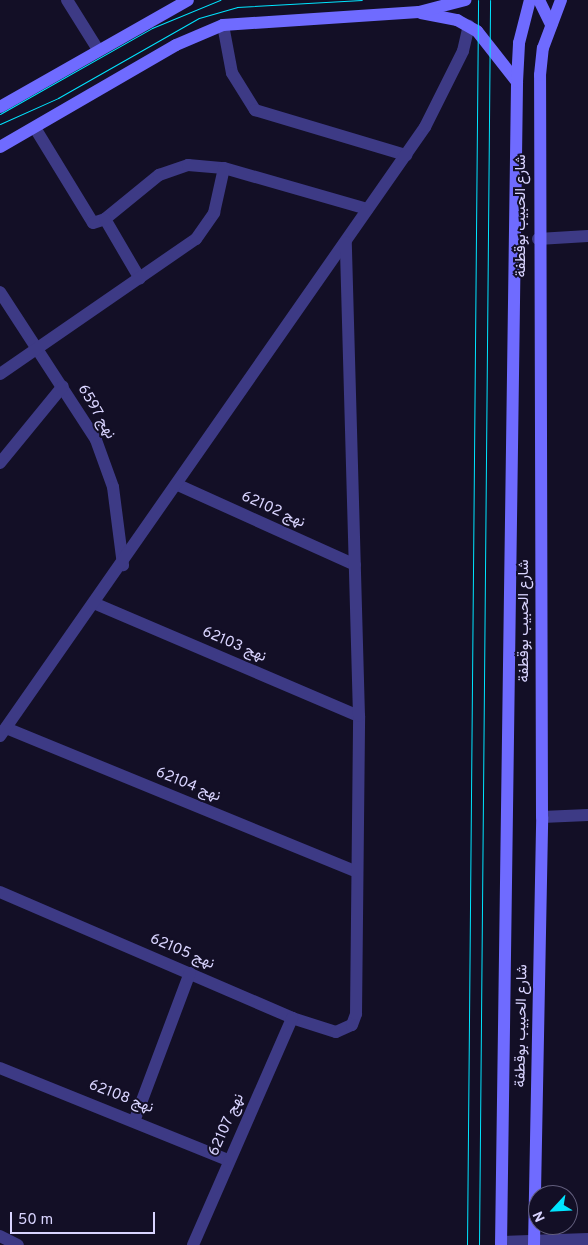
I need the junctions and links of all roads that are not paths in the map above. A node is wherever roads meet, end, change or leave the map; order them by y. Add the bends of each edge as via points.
1 (67, 0) edge
2 (188, 0) edge
3 (465, 0) edge
4 (530, 0) edge
5 (539, 0) edge
6 (561, 0) edge
7 (419, 12) junction
8 (223, 25) junction
9 (551, 25) junction
10 (469, 26) junction
11 (97, 48) junction
12 (517, 82) junction
13 (0, 107) edge
14 (35, 128) junction
15 (0, 147) edge
16 (406, 155) junction
17 (224, 168) junction
18 (367, 209) junction
19 (105, 219) junction
20 (588, 236) edge
21 (538, 239) junction
22 (346, 242) junction
23 (140, 279) junction
24 (0, 292) edge
25 (36, 348) junction
26 (0, 374) edge
27 (63, 386) junction
28 (0, 464) edge
29 (178, 485) junction
30 (123, 565) junction
31 (355, 565) junction
32 (96, 604) junction
33 (359, 716) junction
34 (3, 732) edge
35 (588, 814) edge
36 (542, 817) junction
37 (357, 872) junction
38 (0, 892) edge
39 (190, 973) junction
40 (292, 1018) junction
41 (0, 1068) edge
42 (135, 1119) junction
43 (228, 1160) junction
44 (0, 1236) edge
45 (588, 1238) edge
46 (534, 1242) edge
47 (501, 1244) edge
48 (18, 1245) edge
49 (193, 1245) edge

1 - 11 street
2 - 11 main road
3 - 7 main road
4 - 12 main road, شارع الحبيب بوقطفة via 519,42
5 - 9 main road
6 - 9 main road, شارع الحبيب بوقطفة
7 - 8 main road
7 - 10 main road
8 - 14 main road via 176,45
8 - 16 street via 232,73 255,110
9 - 21 main road, شارع الحبيب بوقطفة via 540,75
10 - 12 main road via 486,40
10 - 16 street via 446,88
11 - 13 main road
12 - 47 main road, شارع الحبيب بوقطفة
14 - 15 main road
14 - 19 street via 88,221
16 - 18 street
17 - 18 street
17 - 19 street via 188,165 171,169
17 - 23 street via 206,229
18 - 22 street
19 - 23 street
20 - 21 street
21 - 36 main road, شارع الحبيب بوقطفة
22 - 29 street
22 - 31 street
23 - 25 street
24 - 25 street, نهج 6597
25 - 26 street
25 - 27 street, نهج 6597
27 - 28 street
27 - 30 street, نهج 6597 via 96,440 113,487
29 - 30 street
29 - 31 street, نهج 62102
30 - 32 street
31 - 33 street
32 - 33 street, نهج 62103
32 - 34 street
33 - 37 street
34 - 37 street, نهج 62104
35 - 36 street
36 - 46 main road, شارع الحبيب بوقطفة
37 - 40 street, نهج 62105 via 352,1025 336,1032
38 - 39 street, نهج 62105
39 - 40 street, نهج 62105
39 - 42 street
40 - 43 street, نهج 62107
41 - 42 street, نهج 62108
42 - 43 street, نهج 62108
43 - 49 street, نهج 62107
44 - 48 street
45 - 46 street
46 - 47 street

